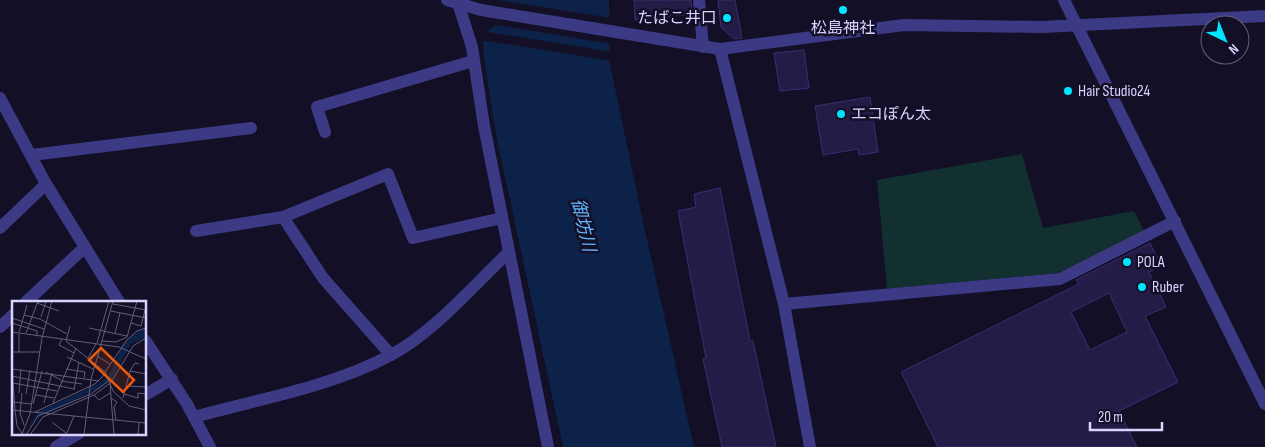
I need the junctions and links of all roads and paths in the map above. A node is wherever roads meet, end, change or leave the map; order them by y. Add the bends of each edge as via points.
1 (699, 0) edge
2 (1064, 0) edge
3 (456, 1) edge
4 (1265, 16) edge
5 (1077, 25) junction
6 (703, 47) junction
7 (720, 49) junction
8 (472, 61) junction
9 (0, 98) edge
10 (251, 128) dead end
11 (325, 132) dead end
12 (32, 155) junction
13 (46, 184) junction
14 (283, 217) junction
15 (502, 218) junction
16 (1175, 221) junction
17 (0, 228) edge
18 (196, 231) dead end
19 (85, 247) junction
20 (509, 252) junction
21 (27, 301) edge
22 (118, 301) edge
23 (784, 304) junction
24 (12, 316) edge
25 (0, 327) edge
26 (146, 341) edge
27 (391, 354) junction
28 (172, 379) junction
29 (146, 394) edge
30 (1265, 404) edge
31 (194, 416) junction
32 (77, 434) edge
33 (56, 447) edge
34 (210, 447) edge
35 (548, 447) edge
36 (810, 447) edge

1 - 6 street
2 - 5 street
3 - 6 street via 481,10
3 - 8 street via 472,47
4 - 5 street
5 - 7 street via 904,26
5 - 16 street
6 - 7 street
7 - 23 street
8 - 11 street via 317,107
8 - 15 street
9 - 12 street
10 - 12 street
12 - 13 street
13 - 17 street
13 - 19 street
14 - 15 street via 388,174 413,238
14 - 18 street
14 - 27 street via 323,278
15 - 20 street
16 - 23 street via 1060,279
16 - 30 street
19 - 21 street
19 - 22 street
20 - 27 street via 427,329
20 - 35 street
23 - 36 street
24 - 25 street
26 - 28 street
27 - 31 street via 336,378
28 - 29 street
28 - 31 street
31 - 34 street
32 - 33 street

